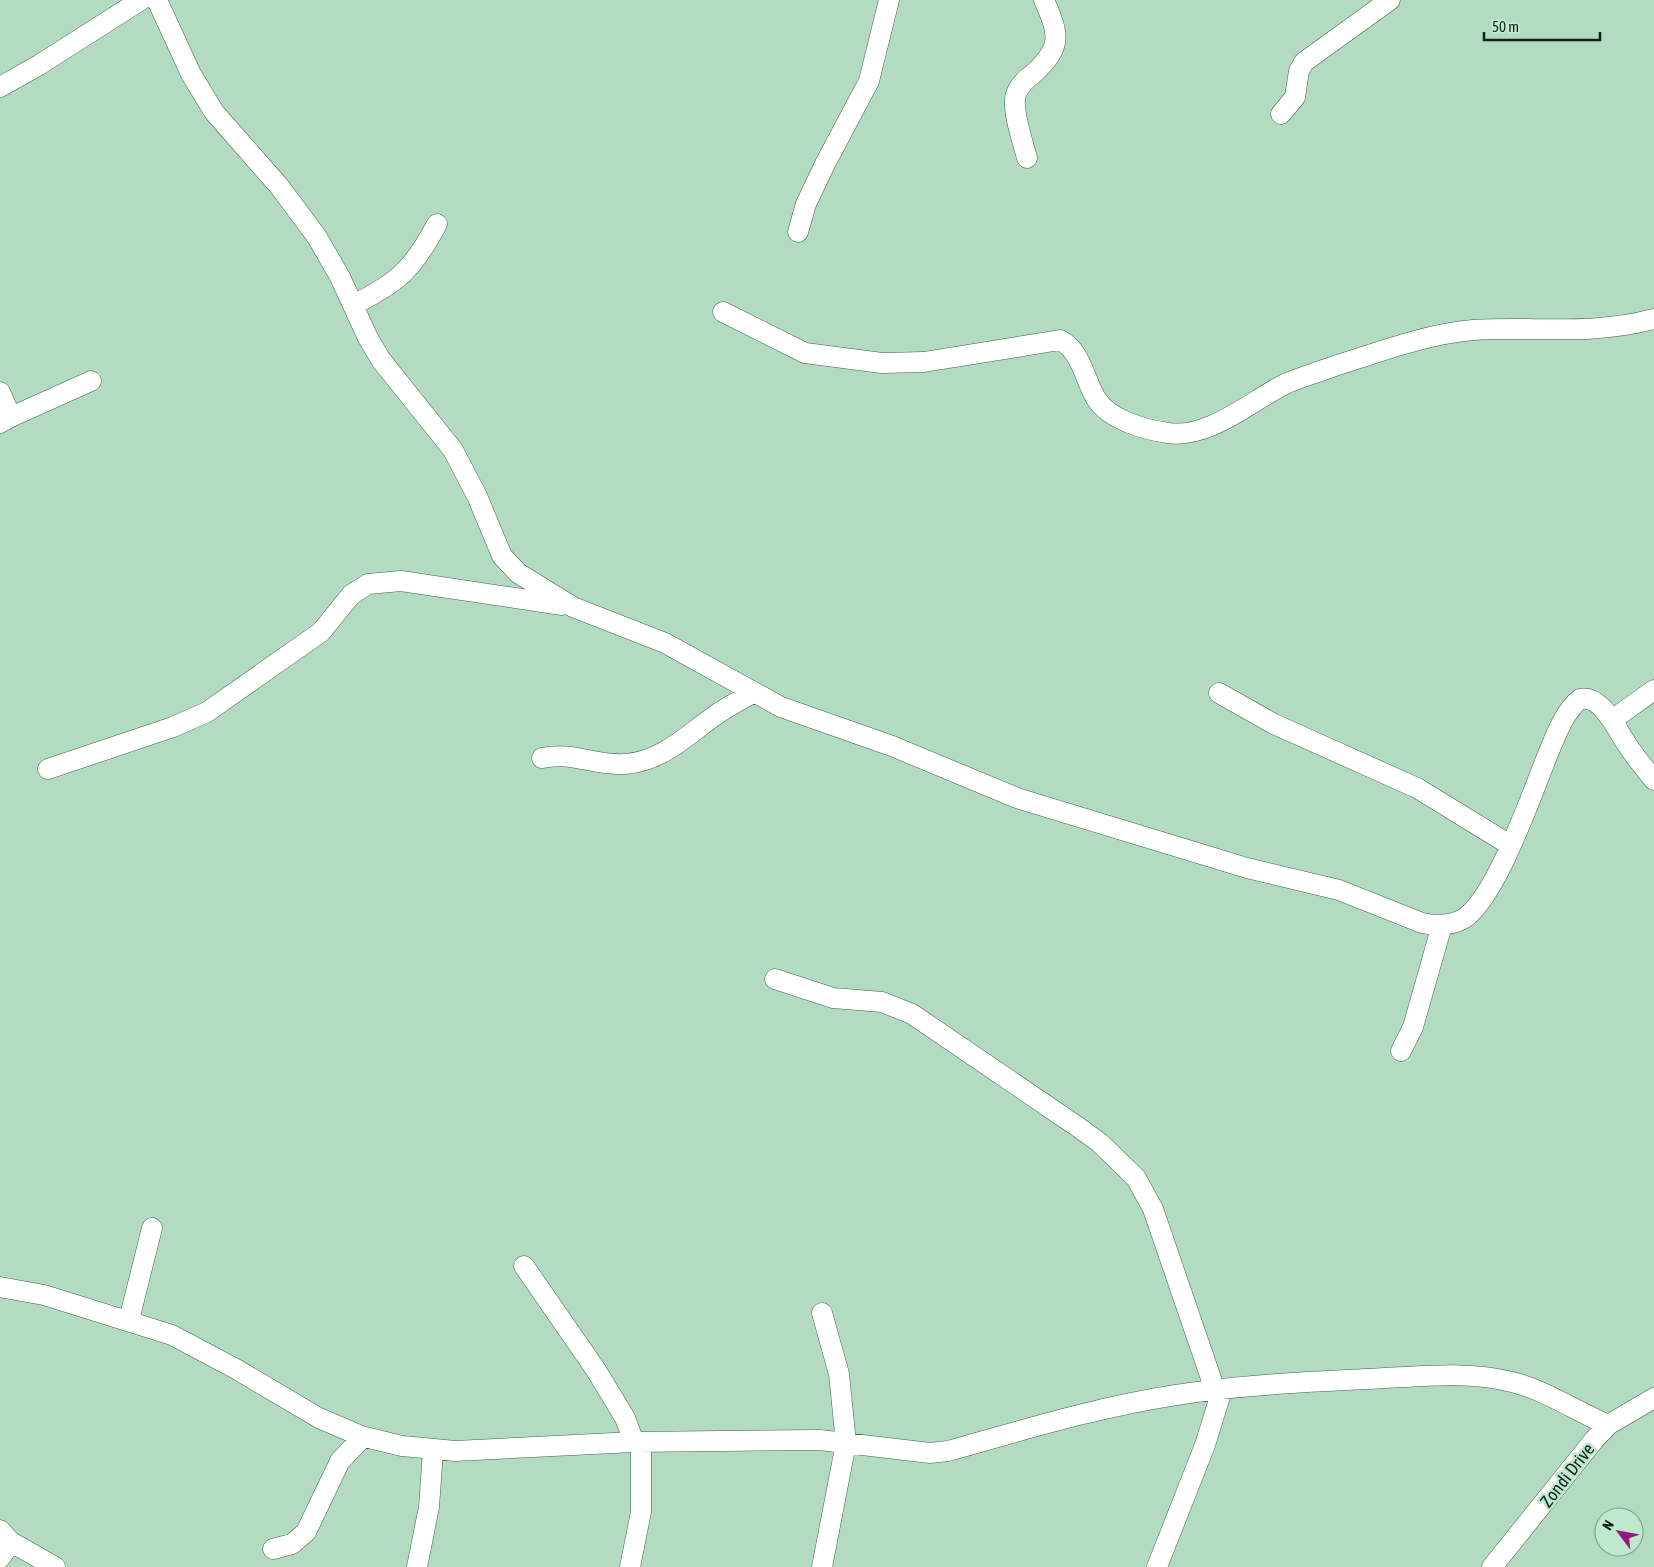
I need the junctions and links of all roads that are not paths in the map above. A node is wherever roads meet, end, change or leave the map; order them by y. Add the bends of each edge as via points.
1 (141, 0) edge
2 (157, 0) edge
3 (889, 0) edge
4 (1044, 0) edge
5 (1390, 0) edge
6 (0, 87) edge
7 (1281, 114) dead end
8 (1027, 158) dead end
9 (437, 224) dead end
10 (798, 232) dead end
11 (353, 305) junction
12 (723, 312) dead end
13 (1654, 319) edge
14 (91, 381) dead end
15 (0, 392) edge
16 (5, 420) edge
17 (574, 607) junction
18 (1654, 690) edge
19 (753, 693) junction
20 (1219, 693) dead end
21 (1612, 720) junction
22 (542, 758) dead end
23 (48, 768) dead end
24 (1654, 780) edge
25 (1510, 845) junction
26 (1442, 925) junction
27 (775, 979) dead end
28 (1401, 1051) dead end
29 (152, 1228) dead end
30 (524, 1266) dead end
31 (0, 1287) edge
32 (822, 1313) dead end
33 (129, 1320) junction
34 (1218, 1390) junction
35 (1654, 1398) edge
36 (1608, 1425) junction
37 (363, 1437) junction
38 (637, 1442) junction
39 (846, 1443) junction
40 (433, 1450) junction
41 (4, 1544) edge
42 (273, 1549) dead end
43 (55, 1567) edge
44 (417, 1567) edge
45 (630, 1567) edge
46 (822, 1567) edge
47 (1157, 1567) edge
48 (1492, 1567) edge

1 - 6 street
2 - 11 street via 191,74 214,112 301,214 328,255
3 - 10 street via 869,81 825,164 804,209
4 - 8 street via 1057,33 1056,44 1046,60 1020,86 1015,99
5 - 7 street via 1304,62 1299,71 1295,97
9 - 11 street via 424,248 397,281
11 - 17 street via 381,360 453,450 509,565
12 - 13 street via 806,354 882,364 924,362 1060,340 1074,352 1104,408 1135,424 1170,434 1219,422 1301,378 1414,342 1472,331 1584,330
14 - 16 street
15 - 16 street
17 - 19 street via 665,643
17 - 23 street via 401,580 368,584 351,595 321,632 207,712 173,727
18 - 21 street
19 - 22 street via 720,712 673,748 645,760 612,764 570,755
19 - 26 street via 781,707 892,746 1018,798 1247,868 1339,890 1422,923
20 - 25 street via 1274,724 1417,788
21 - 24 street
21 - 25 street via 1592,700 1583,698 1574,703 1557,733
25 - 26 street via 1480,903 1461,920
26 - 28 street via 1413,1027
27 - 34 street via 832,998 882,1002 912,1014 1065,1117 1115,1157 1136,1178 1153,1209
29 - 33 street
30 - 38 street via 596,1370
31 - 33 street via 44,1295
32 - 39 street via 839,1374
33 - 37 street via 172,1335 236,1368 319,1418
34 - 36 street via 1432,1375 1482,1376 1531,1388
34 - 39 street via 1110,1407 948,1451 930,1453
34 - 47 street via 1205,1446
35 - 36 street, Zondi Drive
36 - 48 street, Zondi Drive
37 - 40 street
37 - 42 street via 340,1461 306,1532 292,1544
38 - 39 street via 820,1440
38 - 40 street via 508,1450
38 - 45 street via 641,1512
39 - 46 street
40 - 44 street via 429,1507
41 - 43 street

